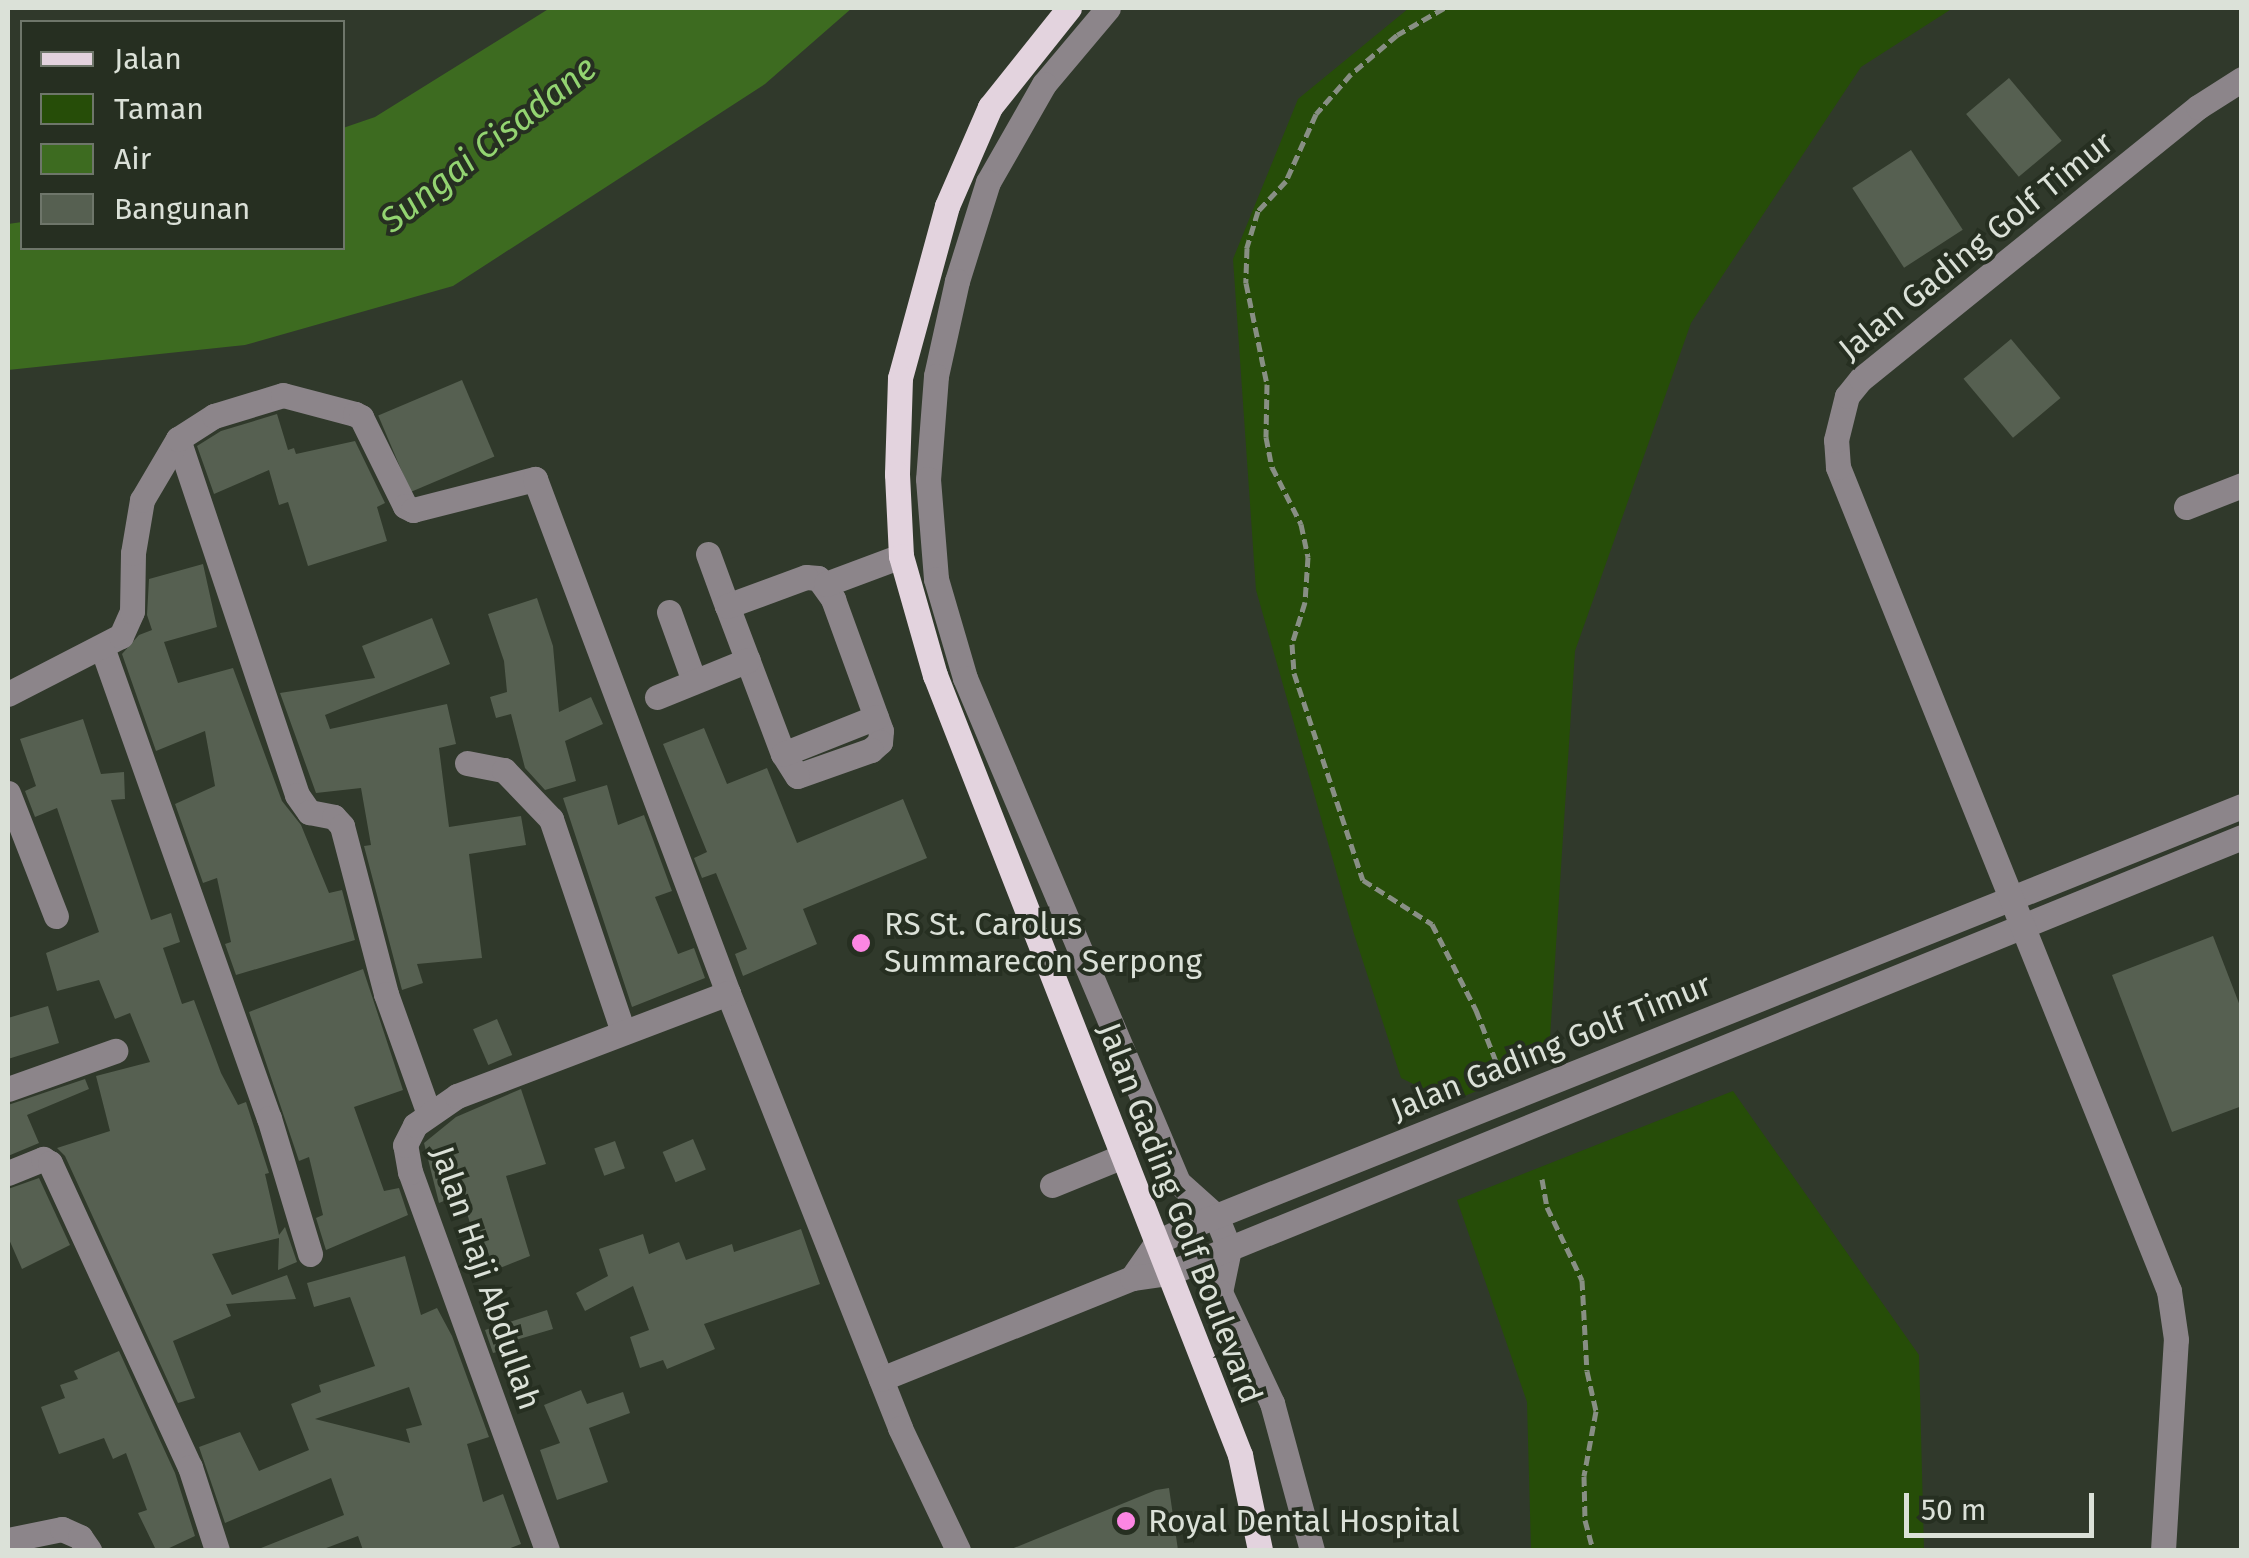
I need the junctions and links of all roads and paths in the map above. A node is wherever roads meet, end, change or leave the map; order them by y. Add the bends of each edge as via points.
1 (1068, 8) edge
2 (1108, 8) edge
3 (1444, 8) edge
4 (2242, 79) edge
5 (178, 439) junction
6 (2242, 485) edge
7 (2186, 507) dead end
8 (708, 554) dead end
9 (901, 556) junction
10 (826, 584) junction
11 (727, 606) junction
12 (669, 612) dead end
13 (102, 647) junction
14 (748, 660) junction
15 (694, 681) junction
16 (8, 694) edge
17 (657, 697) dead end
18 (467, 763) dead end
19 (8, 793) edge
20 (2242, 806) edge
21 (2242, 837) edge
22 (2012, 898) junction
23 (56, 916) dead end
24 (2022, 926) junction
25 (728, 993) junction
26 (623, 1032) junction
27 (115, 1051) dead end
28 (1497, 1064) dead end
29 (8, 1089) edge
30 (429, 1114) junction
31 (1120, 1148) junction
32 (8, 1173) edge
33 (1049, 1177) dead end
34 (1542, 1179) dead end
35 (1216, 1216) junction
36 (1157, 1242) junction
37 (1229, 1248) junction
38 (310, 1254) dead end
39 (1169, 1273) junction
40 (1132, 1278) junction
41 (882, 1379) junction
42 (8, 1540) edge
43 (89, 1550) edge
44 (217, 1550) edge
45 (547, 1550) edge
46 (958, 1550) edge
47 (1260, 1550) edge
48 (1312, 1550) edge
49 (1593, 1550) edge
50 (2163, 1550) edge

1 - 9 main road, Jalan Gading Golf Boulevard via 990,108 936,242 900,378
2 - 35 street, Jalan Gading Golf Boulevard via 1044,84 988,182 956,281 936,376 928,478 936,579 965,678 1178,1182
3 - 28 path via 1397,35 1316,114 1286,181 1258,210 1246,248 1246,283 1268,384 1272,467 1301,524 1308,558 1305,602 1292,644 1294,673 1363,880 1432,924
4 - 22 street, Jalan Gading Golf Timur via 1861,378 1841,416 1838,467
5 - 13 street via 138,516 130,624
5 - 25 street via 214,416 283,395 361,418 404,506 413,510 537,480
5 - 30 street via 297,795 309,812 334,817 342,826 386,994
6 - 7 street
8 - 11 street
9 - 10 street
9 - 31 main road, Jalan Gading Golf Boulevard via 936,675
10 - 11 street via 806,577
10 - 14 street via 880,742 797,776
11 - 14 street
12 - 15 street
13 - 16 street
13 - 38 street via 270,1118
14 - 15 street
15 - 17 street
18 - 26 street via 504,770 551,820
19 - 23 street
20 - 22 street, Jalan Gading Golf Timur
21 - 24 street, Jalan Gading Golf Timur
22 - 24 street
22 - 35 street, Jalan Gading Golf Timur
24 - 37 street, Jalan Gading Golf Timur
24 - 50 street via 2169,1290 2176,1340
25 - 26 street, Jalan Haji Abdullah
25 - 41 street
26 - 30 street, Jalan Haji Abdullah via 485,1083
27 - 29 street
30 - 45 street, Jalan Haji Abdullah via 408,1134 406,1159
31 - 33 street
31 - 36 main road, Jalan Gading Golf Boulevard
32 - 44 street via 43,1159 50,1163 190,1467
34 - 49 path via 1547,1207 1582,1280 1596,1410 1584,1476
35 - 36 street, Jalan Gading Golf Timur
35 - 37 street, Jalan Gading Golf Boulevard
36 - 39 main road, Jalan Gading Golf Boulevard
36 - 40 street
37 - 39 street, Jalan Gading Golf Timur
37 - 48 street, Jalan Gading Golf Boulevard via 1220,1292 1272,1403
39 - 40 street, Jalan Gading Golf Timur
39 - 47 main road, Jalan Gading Golf Boulevard via 1240,1455
40 - 41 street, Jalan Gading Golf Timur
41 - 46 street
42 - 43 street via 62,1528

